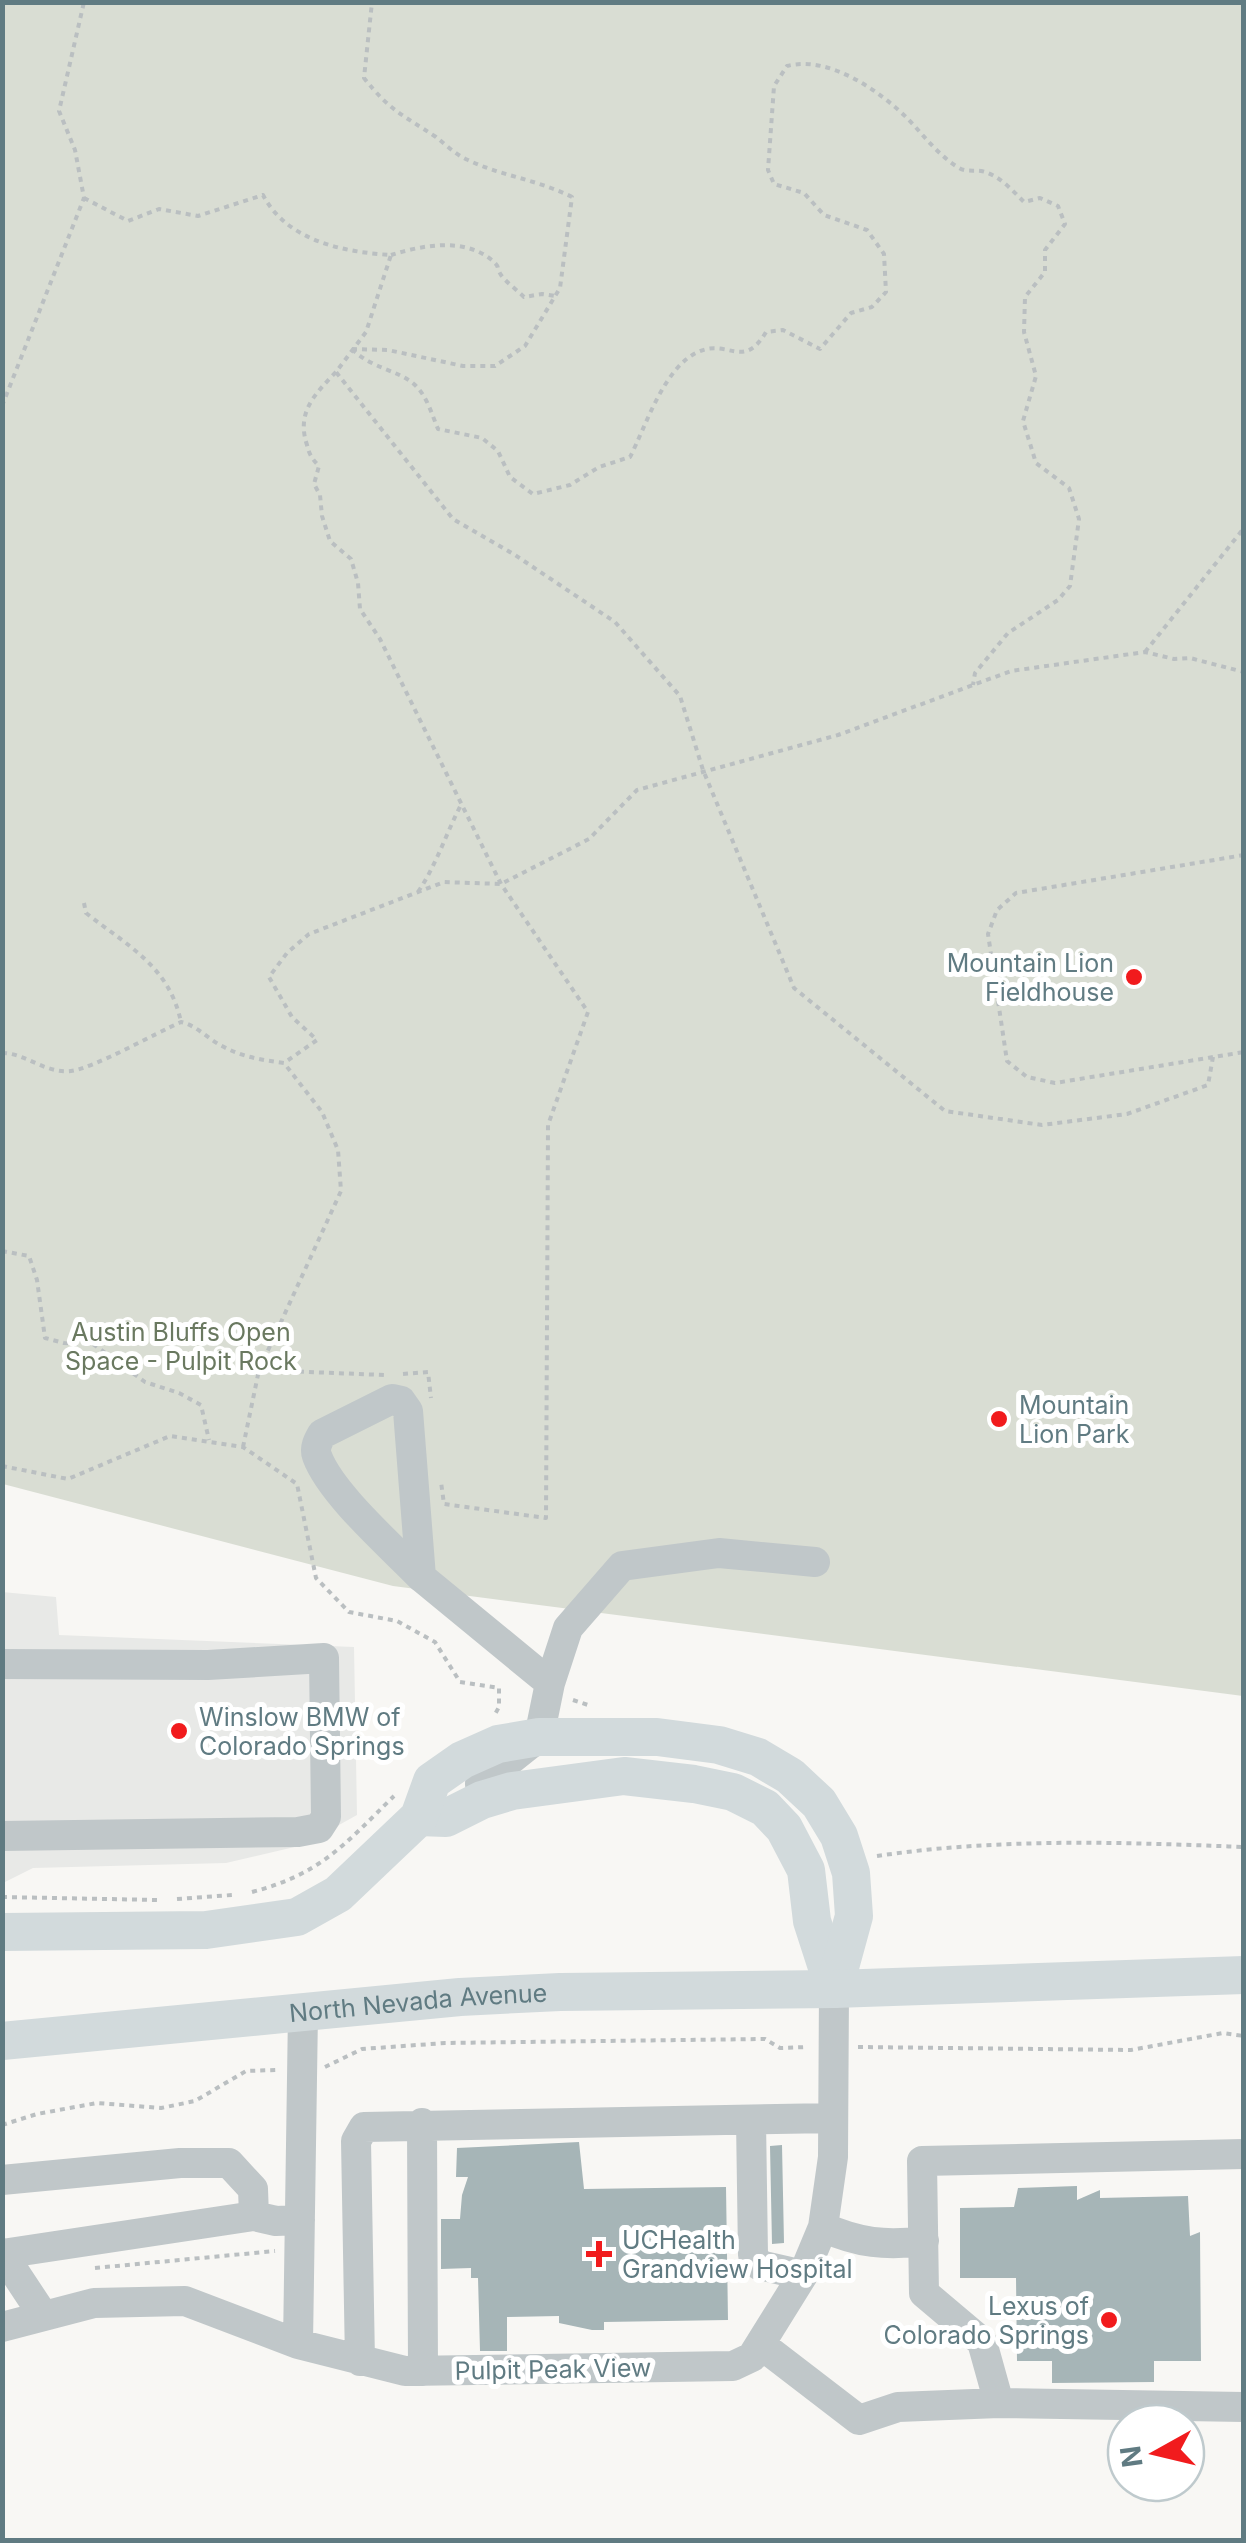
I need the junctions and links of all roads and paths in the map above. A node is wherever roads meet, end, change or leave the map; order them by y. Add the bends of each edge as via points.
1 (84, 2) edge
2 (372, 2) edge
3 (84, 198) junction
4 (391, 255) junction
5 (556, 296) junction
6 (352, 349) junction
7 (336, 372) junction
8 (2, 406) edge
9 (1244, 528) edge
10 (1145, 652) junction
11 (1244, 672) edge
12 (972, 685) junction
13 (703, 770) junction
14 (462, 803) junction
15 (1244, 855) edge
16 (501, 884) junction
17 (418, 892) junction
18 (84, 903) dead end
19 (180, 1022) junction
20 (1244, 1052) edge
21 (2, 1053) edge
22 (1212, 1058) junction
23 (284, 1063) junction
24 (2, 1251) edge
25 (209, 1442) junction
26 (243, 1447) junction
27 (2, 1466) edge
28 (546, 1518) dead end
29 (815, 1562) dead end
30 (421, 1577) junction
31 (2, 1664) edge
32 (550, 1683) junction
33 (499, 1688) dead end
34 (540, 1738) junction
35 (482, 1800) junction
36 (419, 1816) junction
37 (2, 1836) edge
38 (1244, 1848) edge
39 (877, 1856) dead end
40 (2, 1932) edge
41 (1244, 1976) edge
42 (834, 1988) junction
43 (304, 2012) junction
44 (1244, 2036) edge
45 (2, 2042) edge
46 (883, 2046) dead end
47 (795, 2048) dead end
48 (302, 2070) junction
49 (833, 2118) junction
50 (751, 2120) junction
51 (422, 2124) junction
52 (2, 2125) edge
53 (1244, 2154) edge
54 (2, 2180) edge
55 (254, 2216) junction
56 (300, 2220) junction
57 (824, 2227) junction
58 (924, 2242) junction
59 (288, 2250) dead end
60 (3, 2253) edge
61 (90, 2268) dead end
62 (802, 2275) junction
63 (43, 2315) junction
64 (2, 2326) edge
65 (298, 2344) junction
66 (760, 2344) junction
67 (360, 2361) junction
68 (423, 2371) junction
69 (999, 2403) junction
70 (1244, 2408) edge

1 - 3 path via 59,111 76,150
2 - 5 path via 364,78 380,99 465,160 572,197
3 - 4 path via 128,221 159,209 198,216 262,194 271,210 312,241
3 - 8 path
4 - 5 path via 418,246 459,246 496,264 524,297
4 - 6 path via 366,332
5 - 6 path via 525,346 496,366
6 - 7 path
6 - 12 path via 364,362 414,384 438,430 482,438 498,451 510,477 534,494 630,457 656,397 696,352 741,354 757,347 766,332 783,330 820,349 850,313 872,307 886,292 884,254 867,230 824,215 804,193 774,184 768,170 774,86 787,66 802,62 857,81 890,102 963,170 1000,180 1024,202 1040,198 1058,206 1065,224 1044,250 1045,272 1025,297 1024,332 1036,376 1023,421 1036,463 1069,488 1079,519 1070,586 1008,633
7 - 13 path via 453,520 615,622 680,696
7 - 14 path via 310,400 302,420 319,466 314,484 322,516 330,541 350,559 360,609
9 - 10 path
10 - 11 path
10 - 12 path via 1011,671
12 - 13 path via 838,735
13 - 16 path via 637,790 589,839
13 - 22 path via 794,988 945,1111 1042,1125 1127,1114 1208,1085
14 - 16 path
14 - 17 path
15 - 22 path via 1016,893 997,910 988,934 1007,1061 1027,1077 1055,1083
16 - 17 path via 457,880
16 - 28 path via 588,1012 548,1125
17 - 23 path via 309,934 287,953 268,978 316,1040
18 - 19 path via 86,914 158,969
19 - 21 path via 72,1071 40,1068
19 - 23 path via 252,1059
20 - 22 path
23 - 26 path via 322,1112 338,1150 341,1191 258,1370
24 - 25 path via 28,1256 46,1338 93,1344 145,1382 201,1406
25 - 26 path
25 - 27 path via 170,1436 68,1479
26 - 33 path via 297,1484 316,1578 349,1612 398,1620 435,1642 460,1682
29 - 32 street via 719,1553 622,1566 568,1628
30 - 30 street via 408,1411 392,1399 322,1434 317,1456 338,1489
30 - 32 street
31 - 37 street via 324,1658 326,1817 320,1828 298,1832
32 - 34 street
34 - 35 street via 480,1784
34 - 36 main road via 498,1744 462,1760 432,1782
34 - 42 main road via 719,1745 758,1756 790,1776 819,1803 851,1873 854,1916
35 - 36 main road via 446,1818
35 - 42 main road via 624,1776 733,1792 765,1808 806,1870 812,1921
36 - 40 main road via 338,1894 298,1918 206,1930
38 - 39 path via 1010,1844
41 - 42 main road, North Nevada Avenue
42 - 43 main road, North Nevada Avenue via 560,1992
42 - 49 street
43 - 45 main road, North Nevada Avenue
43 - 48 street
44 - 46 path via 1224,2033 1132,2050
47 - 48 path via 764,2039 445,2043 362,2050 334,2065
48 - 52 path via 246,2071 194,2101 161,2108 97,2103
48 - 56 street
49 - 50 street
49 - 57 street
50 - 51 street
50 - 62 street via 752,2255 759,2265
51 - 67 street via 364,2127 356,2141
51 - 68 street
53 - 58 street via 922,2161
54 - 55 street via 229,2163 253,2189
55 - 56 street
55 - 60 street
56 - 65 street
57 - 58 street via 879,2245
57 - 62 street
58 - 69 street via 924,2292 982,2342
59 - 61 path
60 - 63 street
62 - 66 street
63 - 64 street, Pulpit Peak View
63 - 65 street, Pulpit Peak View via 94,2303 185,2300
65 - 67 street, Pulpit Peak View
66 - 68 street, Pulpit Peak View via 734,2366
66 - 69 street via 859,2420 898,2407
67 - 68 street, Pulpit Peak View
69 - 70 street

